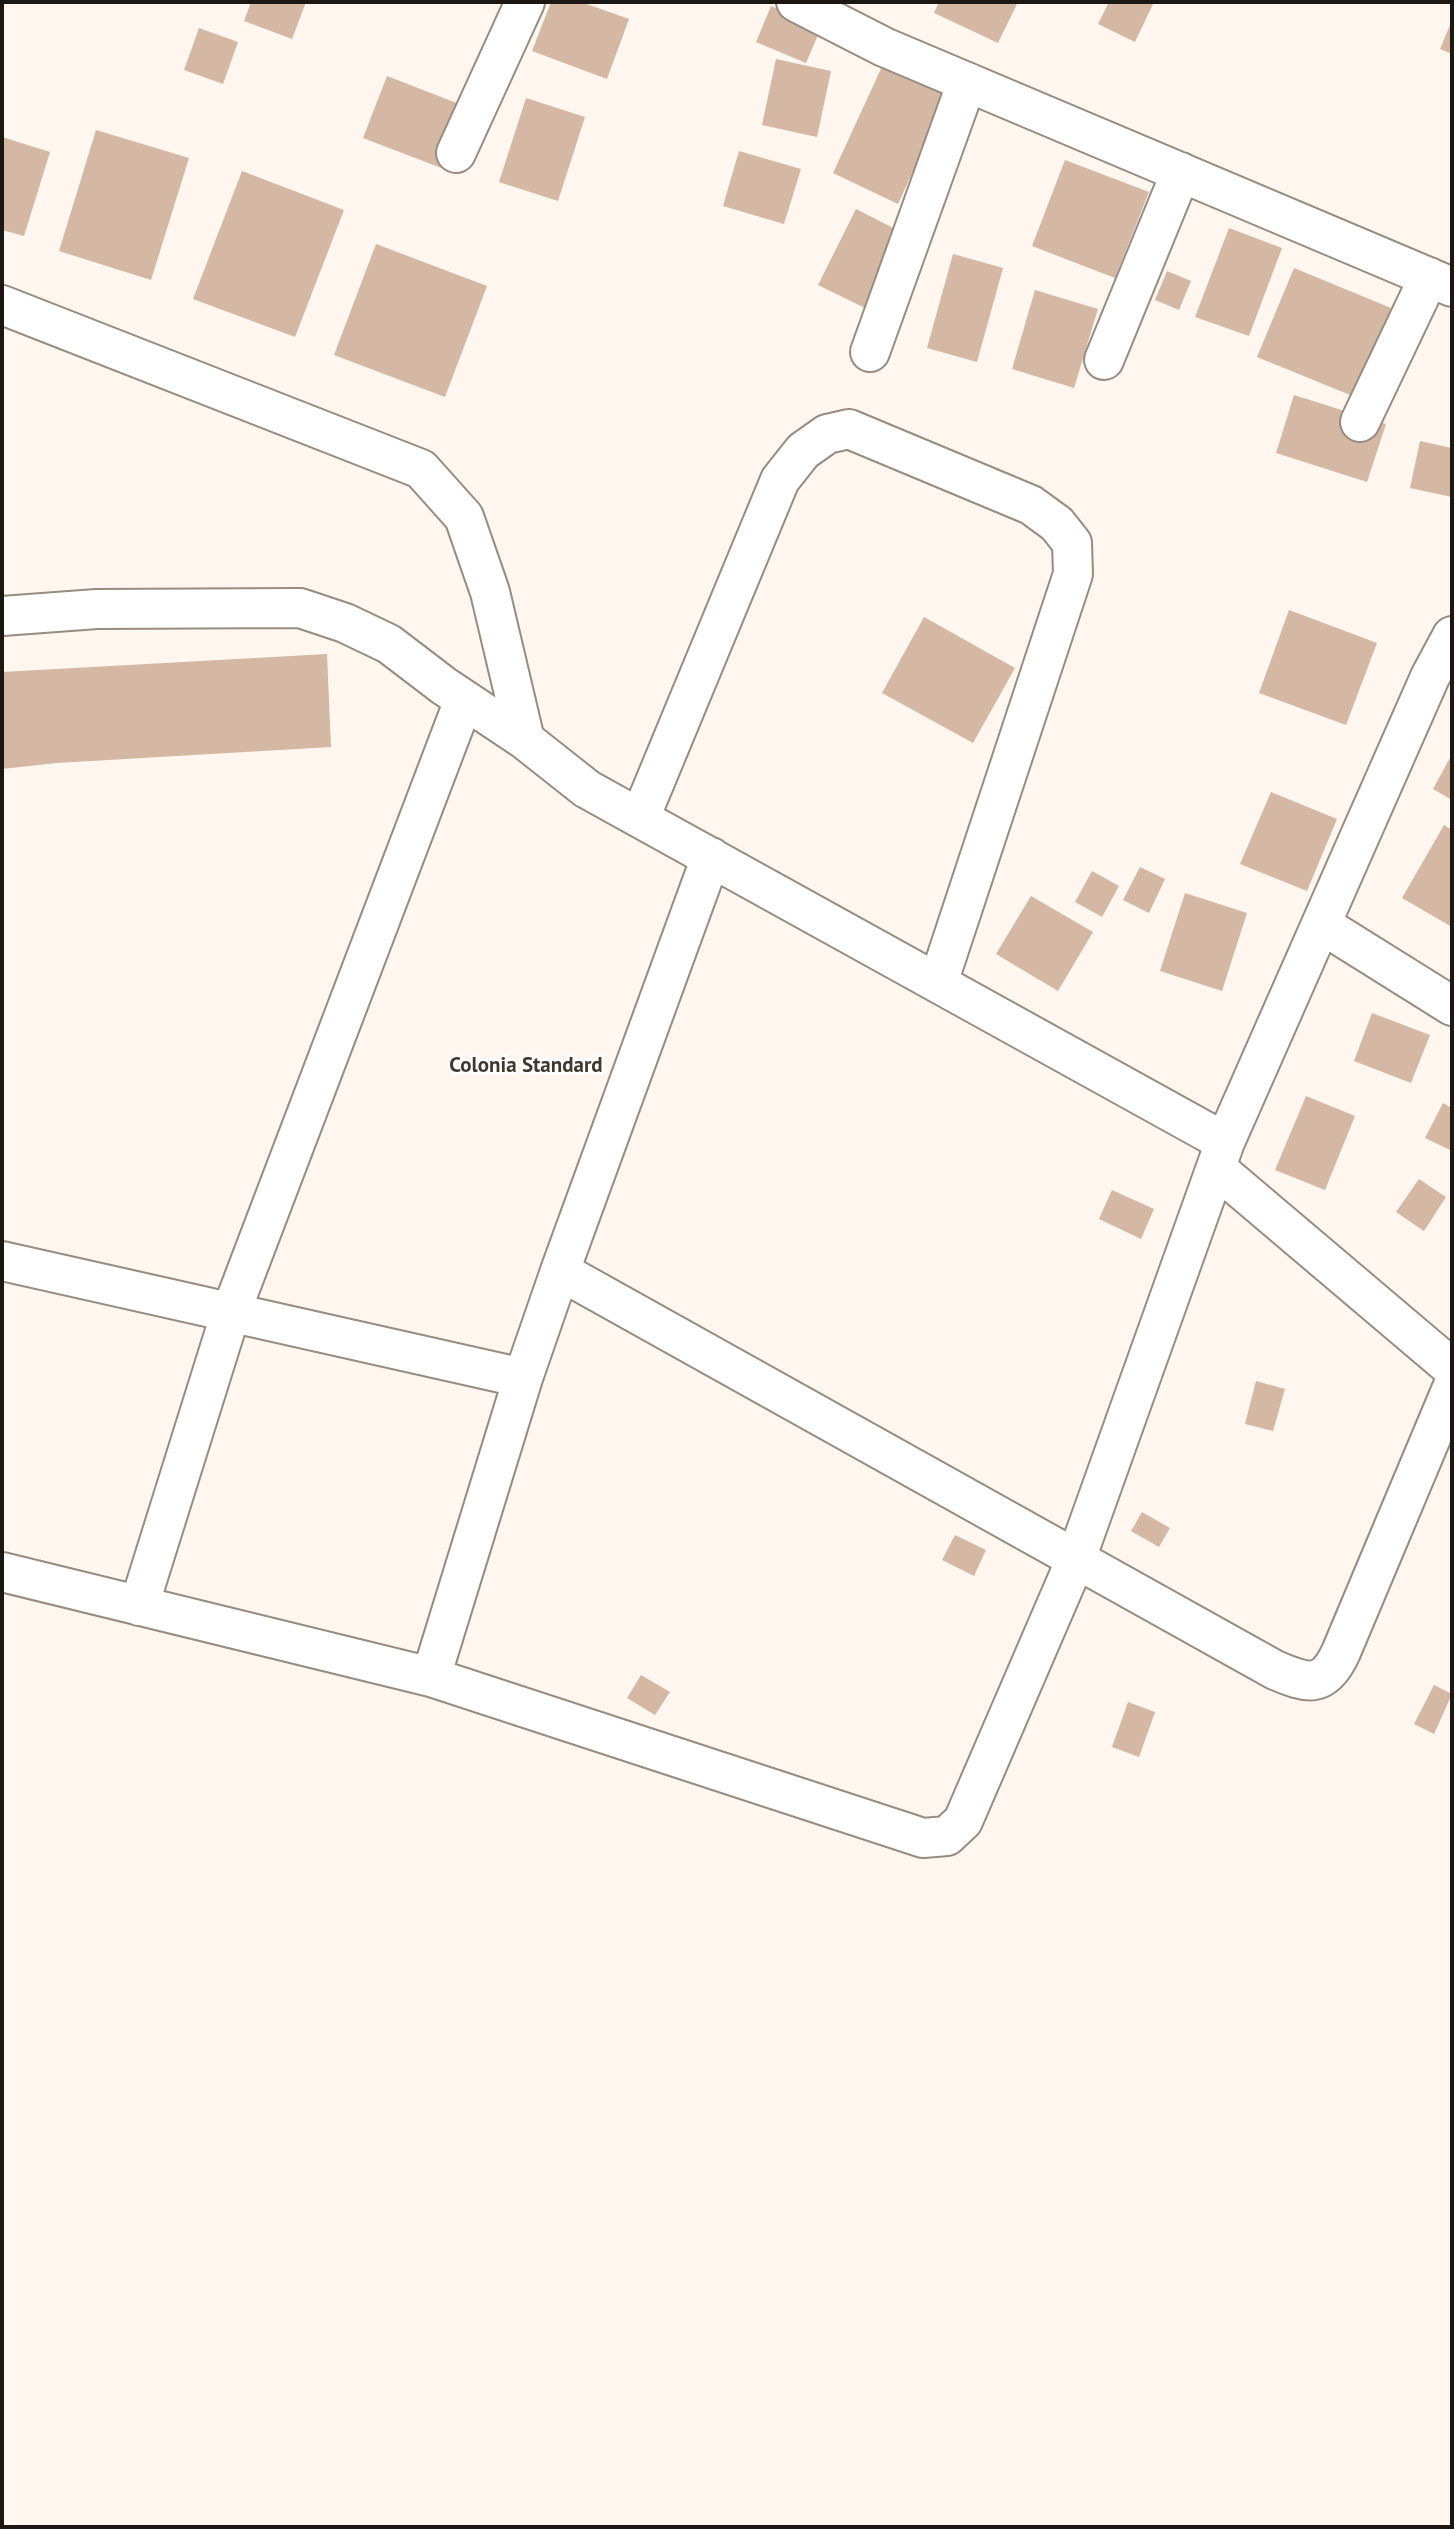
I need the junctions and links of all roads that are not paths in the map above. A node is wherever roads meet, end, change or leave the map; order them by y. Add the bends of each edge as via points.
1 (525, 2) edge
2 (796, 2) edge
3 (967, 82) junction
4 (456, 153) dead end
5 (1181, 173) junction
6 (1440, 282) edge
7 (2, 305) edge
8 (870, 352) dead end
9 (1104, 360) dead end
10 (1360, 422) dead end
11 (2, 616) edge
12 (1448, 655) edge
13 (464, 699) junction
14 (525, 740) junction
15 (640, 818) junction
16 (711, 858) junction
17 (1321, 924) junction
18 (938, 983) junction
19 (1452, 1006) edge
20 (1220, 1155) junction
21 (2, 1261) edge
22 (560, 1271) junction
23 (230, 1312) junction
24 (1452, 1368) edge
25 (523, 1378) junction
26 (1452, 1388) edge
27 (1076, 1559) junction
28 (2, 1572) edge
29 (139, 1606) junction
30 (431, 1677) junction

1 - 4 street
2 - 3 street
3 - 5 street
3 - 8 street
5 - 6 street
5 - 9 street
6 - 10 street
7 - 14 street via 421,468 464,517 490,592
11 - 13 street via 97,609 300,608 389,644
12 - 17 street
13 - 14 street
13 - 23 street
14 - 15 street via 587,789
15 - 16 street
15 - 18 street via 780,480 803,452 827,434 849,429 1031,505 1057,524 1072,543 1073,574
16 - 18 street
16 - 22 street
17 - 19 street
17 - 20 street
18 - 20 street
20 - 24 street
20 - 27 street
21 - 23 street
22 - 25 street
22 - 27 street
23 - 25 street
23 - 29 street
25 - 30 street
26 - 27 street via 1334,1669 1318,1680 1298,1680 1275,1670
27 - 30 street via 963,1821 947,1836 923,1838
28 - 29 street
29 - 30 street

